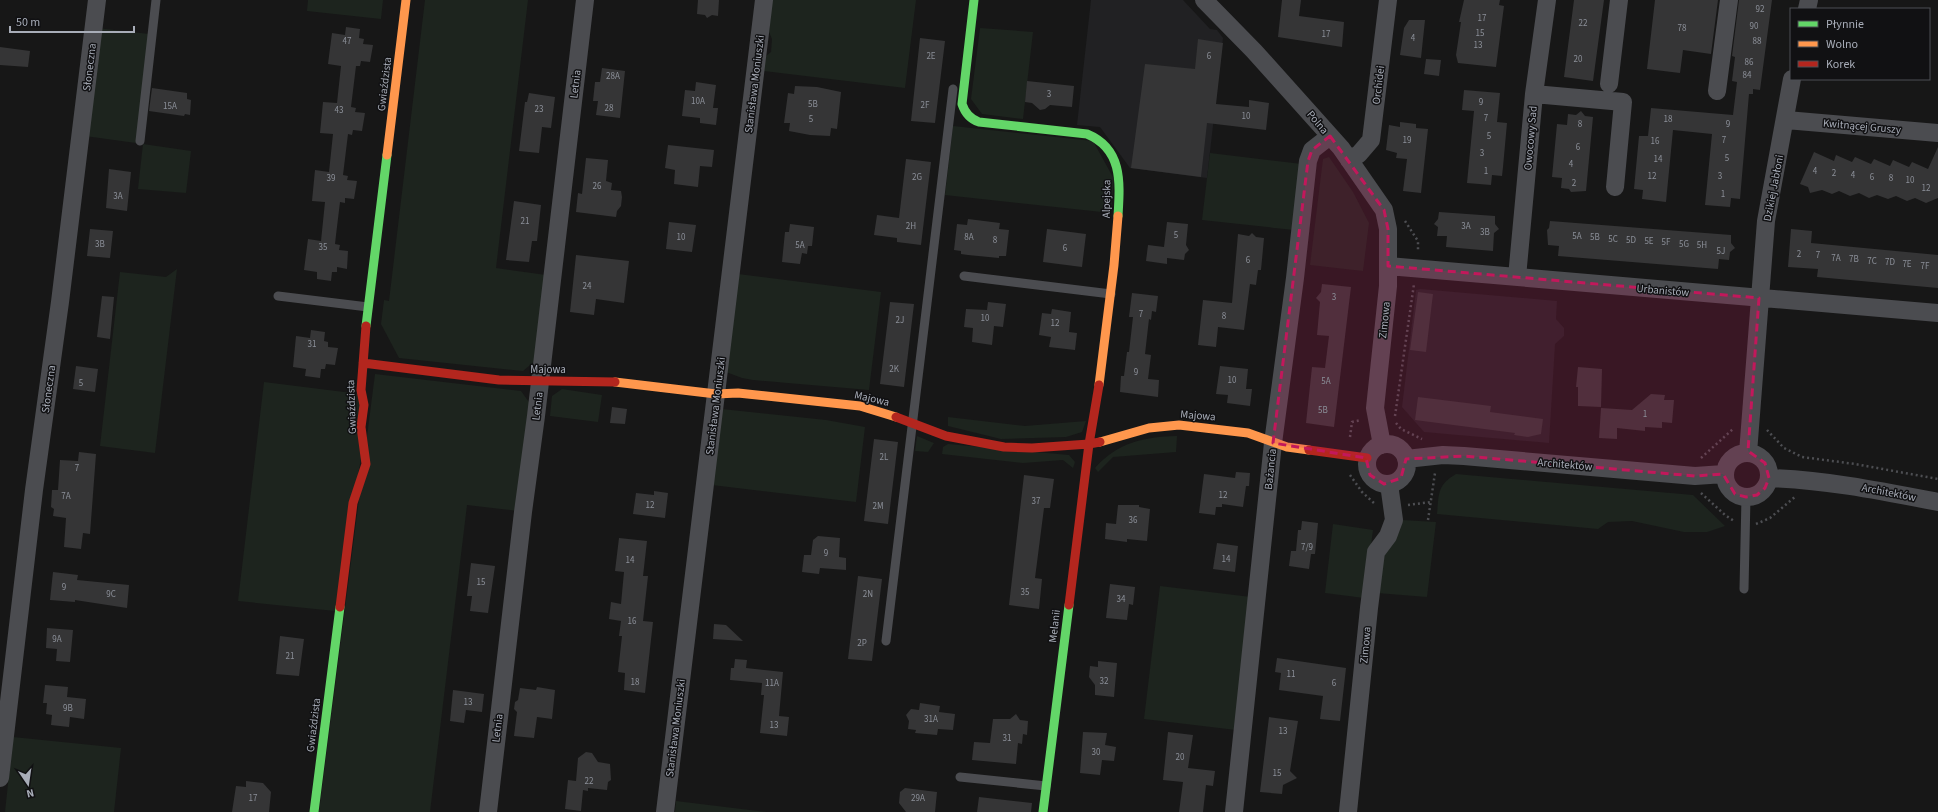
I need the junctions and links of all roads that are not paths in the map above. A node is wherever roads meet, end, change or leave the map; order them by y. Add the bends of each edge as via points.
1 (97, 0) edge
2 (156, 0) edge
3 (406, 0) edge
4 (585, 0) edge
5 (764, 0) edge
6 (974, 0) edge
7 (1204, 0) edge
8 (1388, 0) edge
9 (1547, 0) edge
10 (1619, 0) edge
11 (1729, 0) edge
12 (954, 78) dead end
13 (1792, 80) edge
14 (1609, 84) dead end
15 (1717, 92) dead end
16 (1534, 94) junction
17 (1786, 120) junction
18 (1938, 133) edge
19 (1330, 136) junction
20 (140, 141) dead end
21 (1349, 160) junction
22 (1615, 187) dead end
23 (1388, 266) junction
24 (964, 276) dead end
25 (1517, 277) junction
26 (1111, 294) junction
27 (278, 296) dead end
28 (1759, 298) junction
29 (368, 307) junction
30 (1938, 313) edge
31 (363, 363) junction
32 (540, 381) junction
33 (716, 394) junction
34 (914, 424) junction
35 (1273, 443) junction
36 (1089, 444) junction
37 (1382, 445) junction
38 (1748, 453) junction
39 (1367, 458) junction
40 (1406, 459) junction
41 (1724, 474) junction
42 (1769, 478) junction
43 (1389, 484) junction
44 (1746, 497) junction
45 (1938, 502) edge
46 (1744, 589) dead end
47 (886, 641) dead end
48 (960, 777) dead end
49 (0, 778) edge
50 (1046, 786) junction
51 (314, 812) edge
52 (488, 812) edge
53 (665, 812) edge
54 (1043, 812) edge
55 (1234, 812) edge
56 (1348, 812) edge

1 - 49 street, Słoneczna
2 - 20 lane
3 - 29 street, Gwiaździsta
4 - 32 street, Letnia
5 - 33 street, Stanisława Moniuszki
6 - 26 street, Alpejska via 962,104 966,114 979,122 1087,134 1098,137 1110,152 1120,182
7 - 19 street, Polna via 1254,51
8 - 21 street, Orchidei via 1371,140
9 - 16 street, Owocowy Sad
10 - 14 street
11 - 15 street
12 - 34 lane
13 - 17 street, Dzikiej Jabłoni
16 - 22 street via 1623,102
16 - 25 street, Owocowy Sad
17 - 18 street, Kwitnącej Gruszy
17 - 28 street, Dzikiej Jabłoni via 1766,221
19 - 21 street, Polna
19 - 35 street, Bażancia via 1312,150 1308,161
21 - 23 street, Polna via 1384,210 1388,229
23 - 25 street, Urbanistów
23 - 37 street, Zimowa via 1375,402
24 - 26 lane
25 - 28 street, Urbanistów
26 - 36 street, Alpejska
27 - 29 lane
28 - 30 street, Urbanistów
28 - 38 street, Dzikiej Jabłoni
29 - 31 street, Gwiaździsta
31 - 32 street, Majowa via 499,380
31 - 51 street, Gwiaździsta via 360,390 364,405 361,427 366,464 353,503
32 - 33 street, Majowa via 618,382
32 - 52 street, Letnia
33 - 34 street, Majowa via 738,393 860,406
33 - 53 street, Stanisława Moniuszki
34 - 36 street, Majowa via 946,436 1004,447
34 - 47 lane
35 - 36 street, Majowa via 1248,433 1179,425 1149,428
35 - 39 street, Majowa
35 - 55 street, Bażancia
36 - 50 street, Melanii
37 - 39 street via 1374,449
37 - 40 street via 1399,448
38 - 41 street via 1738,454 1730,460
38 - 42 street via 1762,459 1768,468
39 - 43 street via 1370,475 1378,482
40 - 41 street, Architektów via 1444,455 1695,476
40 - 43 street via 1407,466 1401,478
41 - 44 street via 1727,486 1740,496
42 - 44 street via 1761,492
42 - 45 street, Architektów via 1824,481
43 - 56 street, Zimowa via 1394,520 1388,536 1376,552
44 - 46 lane
48 - 50 lane
50 - 54 street, Melanii

